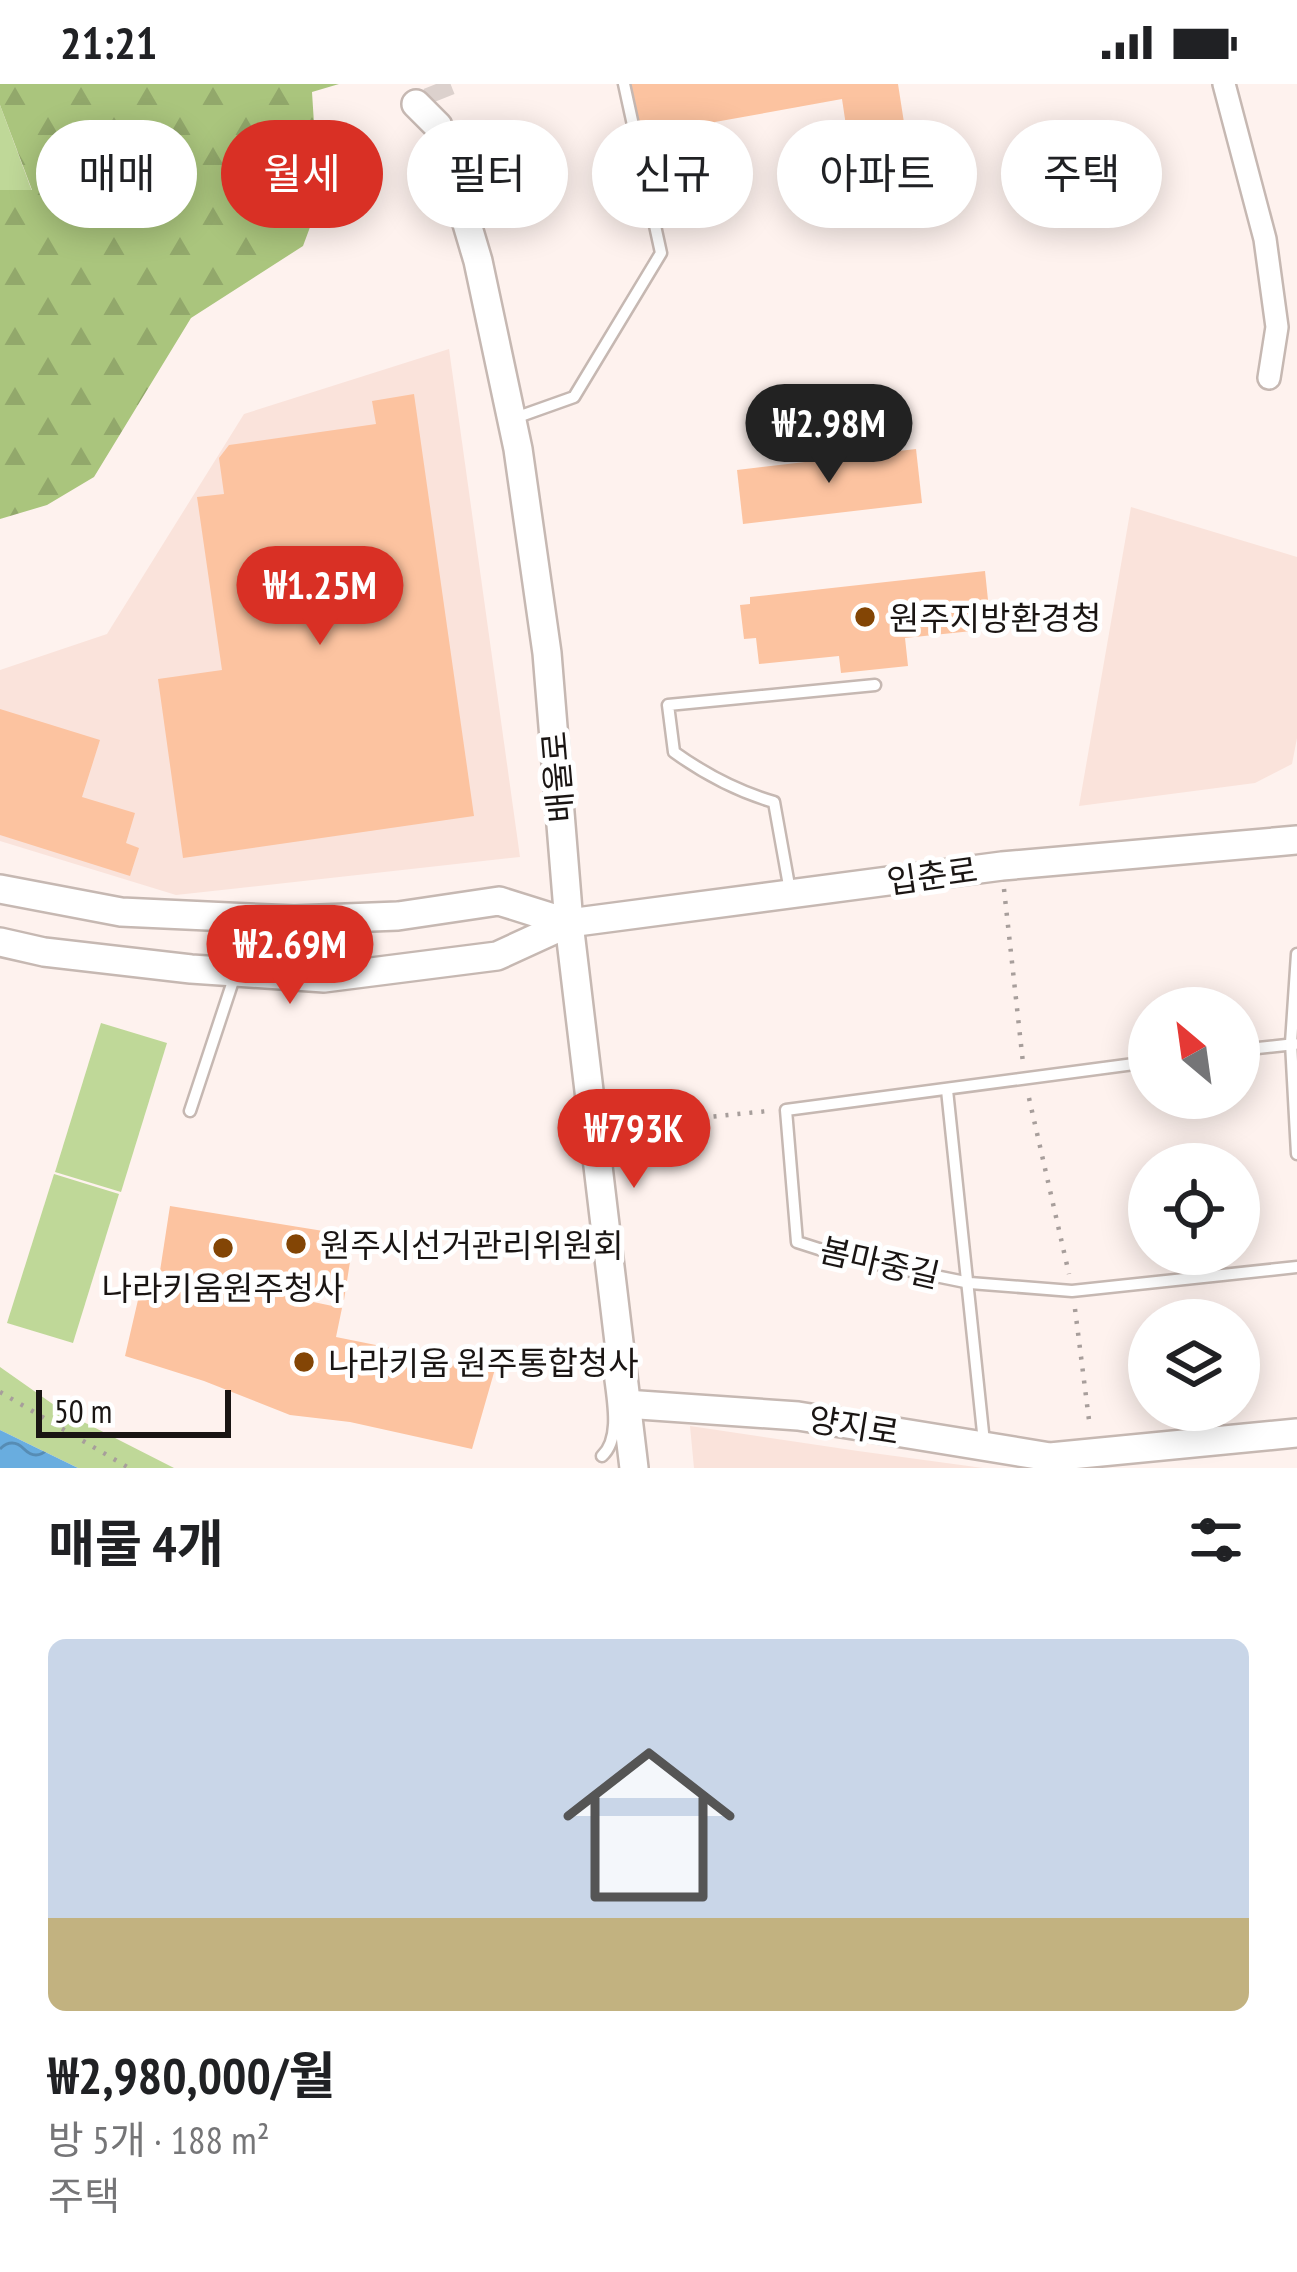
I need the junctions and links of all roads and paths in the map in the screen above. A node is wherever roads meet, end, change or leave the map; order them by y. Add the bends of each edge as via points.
1 (624, 84) edge
2 (1224, 84) edge
3 (432, 109) tunnel mouth
4 (1286, 319) edge
5 (1269, 378) dead end
6 (512, 419) junction
7 (875, 686) dead end
8 (1297, 840) edge
9 (1002, 866) junction
10 (0, 889) edge
11 (790, 894) junction
12 (569, 923) junction
13 (0, 942) edge
14 (1297, 954) edge
15 (236, 972) junction
16 (1294, 1044) edge
17 (1260, 1048) edge
18 (1128, 1065) edge
19 (1024, 1079) junction
20 (947, 1090) junction
21 (786, 1110) junction
22 (190, 1111) dead end
23 (596, 1128) junction
24 (1297, 1154) edge
25 (1297, 1267) edge
26 (970, 1283) junction
27 (1072, 1291) junction
28 (617, 1335) junction
29 (0, 1392) edge
30 (625, 1404) junction
31 (1297, 1433) edge
32 (1091, 1438) dead end
33 (984, 1446) junction
34 (633, 1459) edge
35 (129, 1468) edge

1 - 6 lane via 661,253 574,397
2 - 4 street
3 - 6 street, 배울로 via 478,261
4 - 5 street
6 - 12 street, 배울로 via 547,653
7 - 11 lane via 668,705 674,752 723,784 774,802
8 - 9 street, 입춘로
9 - 11 street, 입춘로
9 - 19 path
10 - 12 street, 입춘로 via 121,911 294,920 499,901
11 - 12 street, 입춘로
12 - 15 street, 입춘로 via 497,956 324,978
12 - 23 street, 배울로
13 - 15 street, 입춘로
14 - 16 lane
15 - 22 lane
16 - 17 lane
16 - 24 lane
18 - 19 lane
19 - 20 lane
19 - 27 path
20 - 21 lane
20 - 26 lane, 봄마중길
21 - 23 path
21 - 26 lane, 봄마중길 via 797,1242
23 - 28 street, 배울로
25 - 27 lane, 봄마중길
26 - 27 lane, 봄마중길
26 - 33 lane, 봄마중길
27 - 32 path
28 - 30 street, 배울로
28 - 34 lane via 608,1359 614,1430 602,1456
29 - 35 path
30 - 33 street, 양지로 via 798,1416
30 - 34 street, 배울로
31 - 33 street, 양지로 via 1049,1456

